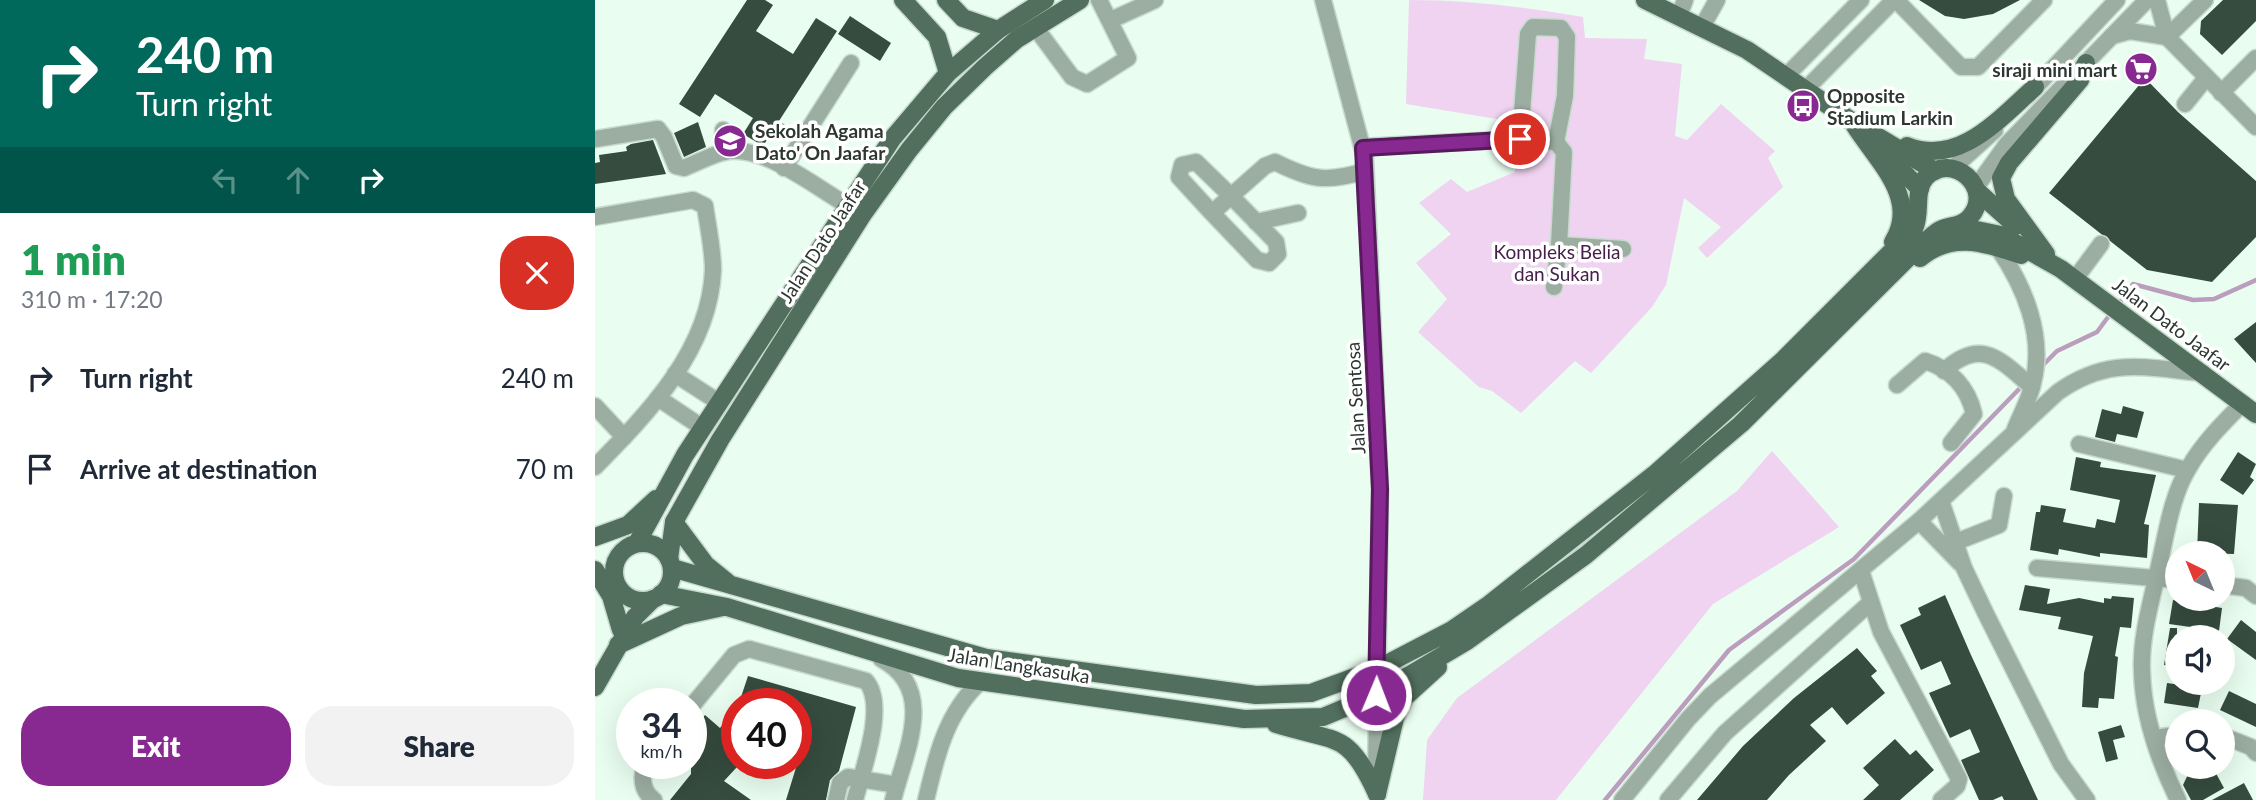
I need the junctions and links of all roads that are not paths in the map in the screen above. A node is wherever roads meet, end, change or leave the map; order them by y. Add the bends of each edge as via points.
1 (903, 0) edge
2 (946, 0) edge
3 (1045, 0) edge
4 (1080, 0) edge
5 (1099, 0) edge
6 (1154, 0) edge
7 (1323, 0) edge
8 (1645, 0) edge
9 (1717, 0) edge
10 (1861, 0) edge
11 (1895, 0) edge
12 (2044, 0) edge
13 (2117, 0) edge
14 (2147, 0) edge
15 (2157, 0) edge
16 (2205, 0) edge
17 (1682, 8) edge
18 (1111, 20) junction
19 (1035, 27) junction
20 (1702, 27) junction
21 (998, 30) junction
22 (2112, 36) junction
23 (2167, 37) junction
24 (2256, 58) edge
25 (851, 63) dead end
26 (2086, 63) junction
27 (948, 73) junction
28 (1787, 75) junction
29 (2206, 78) junction
30 (2035, 87) junction
31 (1807, 88) junction
32 (2221, 93) junction
33 (2185, 104) dead end
34 (1852, 121) junction
35 (2256, 127) edge
36 (723, 130) dead end
37 (1871, 132) junction
38 (595, 139) edge
39 (1520, 139) junction
40 (1556, 142) junction
41 (1363, 148) junction
42 (725, 152) junction
43 (784, 168) junction
44 (1944, 169) junction
45 (1365, 171) junction
46 (1920, 188) junction
47 (1976, 189) junction
48 (1231, 196) junction
49 (847, 205) junction
50 (1920, 209) junction
51 (1298, 213) dead end
52 (1213, 214) junction
53 (595, 217) edge
54 (1256, 222) junction
55 (1950, 227) junction
56 (2101, 244) dead end
57 (1559, 245) junction
58 (1998, 248) junction
59 (1623, 249) dead end
60 (2058, 266) junction
61 (1553, 287) dead end
62 (1864, 293) junction
63 (1944, 370) junction
64 (2203, 373) junction
65 (675, 374) junction
66 (2029, 382) junction
67 (1897, 384) dead end
68 (658, 398) junction
69 (720, 403) junction
70 (595, 406) edge
71 (2249, 409) edge
72 (703, 428) junction
73 (2013, 433) junction
74 (624, 437) junction
75 (1951, 443) dead end
76 (2079, 444) dead end
77 (595, 467) edge
78 (2187, 470) junction
79 (663, 492) junction
80 (2004, 496) dead end
81 (1941, 501) junction
82 (1919, 521) junction
83 (674, 522) junction
84 (595, 539) edge
85 (1956, 542) junction
86 (632, 545) junction
87 (670, 563) junction
88 (1964, 568) junction
89 (2037, 568) dead end
90 (595, 570) edge
91 (1861, 571) junction
92 (2157, 578) junction
93 (2165, 579) edge
94 (616, 584) junction
95 (732, 586) junction
96 (2235, 587) edge
97 (1840, 588) junction
98 (657, 596) junction
99 (2256, 596) edge
100 (727, 607) junction
101 (1865, 607) junction
102 (1467, 641) junction
103 (617, 643) junction
104 (857, 647) junction
105 (1377, 669) junction
106 (980, 682) junction
107 (595, 687) edge
108 (707, 688) edge
109 (1376, 695) junction
110 (1261, 720) junction
111 (2165, 737) edge
112 (2154, 738) junction
113 (2235, 741) edge
114 (2256, 753) edge
115 (641, 779) edge
116 (861, 779) junction
117 (895, 793) edge
118 (1377, 797) edge
119 (654, 800) edge
120 (836, 800) edge
121 (855, 800) edge
122 (926, 800) edge
123 (1622, 800) edge
124 (1668, 800) edge
125 (1941, 800) edge
126 (2087, 800) edge
127 (2178, 800) edge

1 - 27 main road via 937,37
2 - 21 main road via 963,18
3 - 21 main road, Jalan Dato Jaafar
4 - 19 main road, Jalan Dato Jaafar
5 - 18 street
6 - 18 street
7 - 41 street, Jalan Sentosa
8 - 17 main road
9 - 20 street
10 - 28 street
11 - 12 street via 1961,67 1972,69
11 - 31 street
13 - 30 street
14 - 22 street
15 - 23 street
16 - 23 street
17 - 20 main road
18 - 19 street via 1128,58 1087,84 1072,77
19 - 83 main road, Jalan Dato Jaafar via 944,107 909,150 747,396
20 - 28 main road
21 - 27 main road, Jalan Dato Jaafar
22 - 23 street via 2130,31
22 - 26 street
23 - 29 street
24 - 32 street
25 - 43 street
26 - 47 street via 2007,144
26 - 60 main road via 2080,80 2001,178 2006,199
27 - 49 main road, Jalan Dato Jaafar via 892,139
28 - 31 main road
29 - 32 street
29 - 33 street
30 - 37 main road via 1980,136 1937,152 1922,152
30 - 44 street via 1975,151
31 - 34 main road
32 - 35 street
34 - 37 main road
34 - 46 main road
34 - 62 main road via 1900,193 1904,212 1902,229
36 - 42 street
37 - 44 main road
38 - 42 street via 658,129 676,166 684,168
39 - 40 street
39 - 40 street via 1528,34 1533,27 1561,28 1567,37 1565,96
39 - 41 street
40 - 57 street via 1564,152
41 - 45 street, Jalan Sentosa
42 - 43 street via 745,151
43 - 49 street
44 - 46 main road via 1925,178
44 - 47 main road via 1970,178
45 - 48 street via 1335,180 1307,177 1275,162
45 - 105 street, Jalan Sentosa via 1380,489
46 - 50 main road
47 - 55 main road via 1977,205 1969,218
47 - 60 main road, Jalan Dato Jaafar
48 - 52 street
48 - 52 street via 1199,164 1184,164 1179,177
48 - 54 street
49 - 69 main road, Jalan Dato Jaafar
50 - 55 main road via 1927,219
50 - 62 main road via 1914,229
51 - 54 street
52 - 54 street via 1257,260 1269,263 1278,254 1278,246
53 - 65 street via 693,200 705,206 713,268 709,301 703,325
55 - 60 main road, Jalan Dato Jaafar via 2001,235
55 - 62 main road via 1923,243
56 - 60 street
57 - 59 street
57 - 61 street
58 - 60 main road
58 - 62 main road via 1969,239 1950,241
58 - 66 street via 2019,282 2033,325 2036,354
60 - 64 main road, Jalan Dato Jaafar
62 - 102 main road via 1741,424 1586,555
62 - 105 main road via 1656,473 1487,606
63 - 66 street via 1966,354 1980,352 1996,356
63 - 67 street via 1925,361
63 - 75 street via 1961,383 1974,414
64 - 71 main road, Jalan Dato Jaafar
64 - 73 street via 2139,368 2094,371 2059,393
65 - 68 street
65 - 69 street
66 - 73 street
68 - 72 street
68 - 74 street
69 - 72 main road, Jalan Dato Jaafar
70 - 74 street
71 - 78 street via 2212,436
72 - 79 main road, Jalan Dato Jaafar
73 - 81 street
74 - 77 street
76 - 78 street
78 - 92 street via 2175,499
79 - 84 main road via 628,525
79 - 86 main road, Jalan Dato Jaafar via 646,531
80 - 85 street via 1999,525
81 - 82 street
81 - 85 street
82 - 88 street
82 - 91 street
83 - 87 main road, Jalan Dato Jaafar
83 - 95 main road via 706,565
84 - 86 main road
85 - 88 street
86 - 87 main road via 656,545
86 - 94 main road via 615,561
87 - 95 main road
87 - 98 main road via 671,578
88 - 126 street via 2061,764
89 - 92 street
90 - 94 main road
90 - 103 main road via 611,596
91 - 97 street
91 - 101 street
92 - 93 street
92 - 112 street via 2141,670
94 - 98 main road via 634,600
94 - 103 main road
95 - 105 main road via 986,659 1257,695 1311,693
96 - 99 street
97 - 101 street
97 - 123 street via 1710,696
98 - 100 main road, Jalan Langkasuka
98 - 103 main road
100 - 103 main road via 681,616
100 - 104 main road, Jalan Langkasuka
101 - 124 street via 1725,733
101 - 125 street via 1959,779
102 - 109 main road, Jalan Langkasuka
102 - 118 main road via 1405,697 1395,718
103 - 107 main road
104 - 106 main road, Jalan Langkasuka
104 - 117 street via 897,668 915,706
105 - 109 street, Jalan Sentosa
106 - 110 main road, Jalan Langkasuka
106 - 122 street via 948,724
108 - 116 street via 734,655 748,649 866,681 875,691 877,707
109 - 110 main road, Jalan Langkasuka via 1323,718
109 - 118 street, Jalan Sentosa
110 - 118 main road via 1349,745 1364,765
111 - 112 street
112 - 127 street
113 - 114 street
115 - 119 street via 647,796
116 - 117 street
116 - 120 street via 844,779
116 - 121 street

